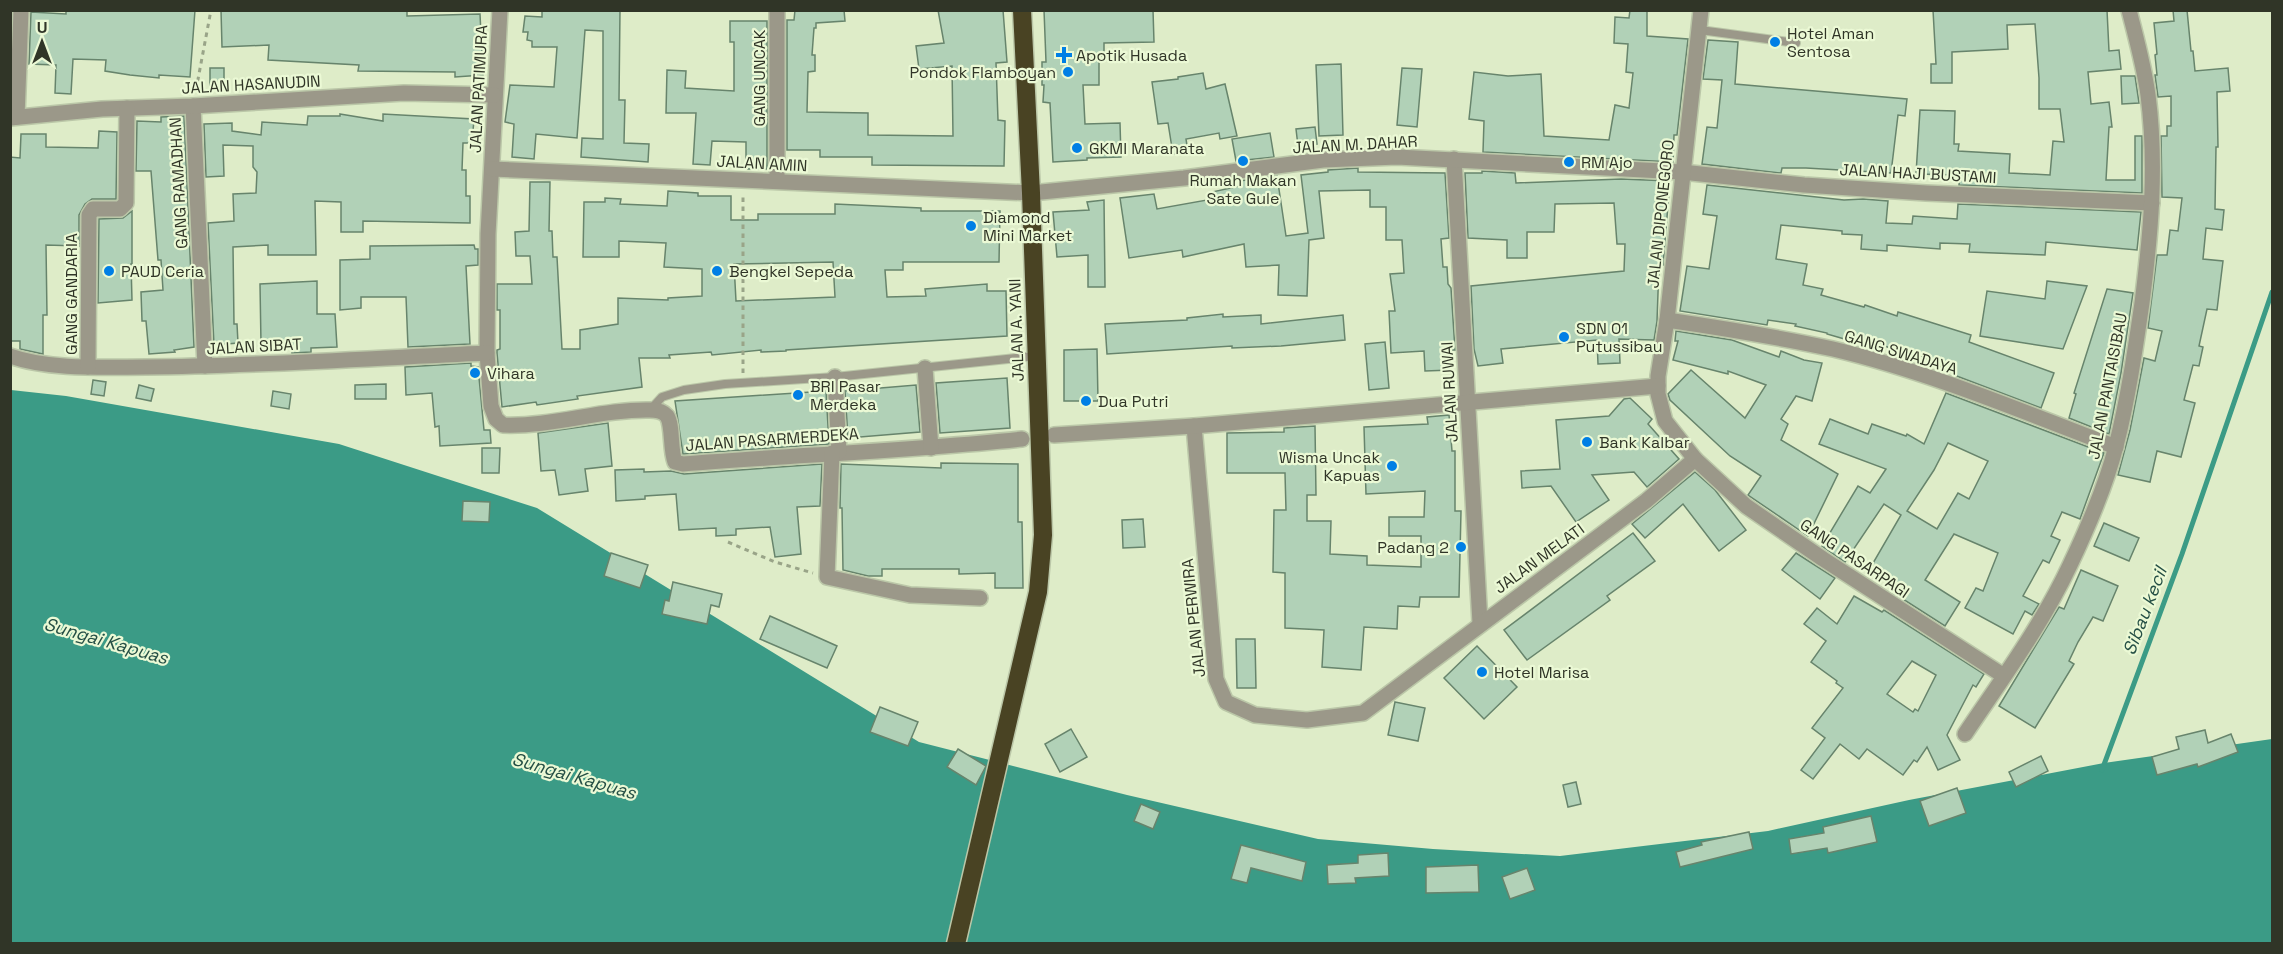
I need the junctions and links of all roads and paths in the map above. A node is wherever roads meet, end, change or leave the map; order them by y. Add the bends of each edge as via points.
1 (21, 10) edge
2 (211, 10) edge
3 (500, 10) edge
4 (777, 10) edge
5 (1022, 10) edge
6 (1701, 10) edge
7 (2129, 10) edge
8 (1700, 30) junction
9 (1796, 43) dead end
10 (494, 95) junction
11 (193, 106) junction
12 (128, 108) junction
13 (14, 117) edge
14 (1454, 159) junction
15 (492, 169) junction
16 (1682, 172) junction
17 (743, 180) junction
18 (777, 181) junction
19 (1031, 193) junction
20 (2152, 203) junction
21 (1667, 320) junction
22 (487, 352) junction
23 (1036, 356) junction
24 (17, 358) edge
25 (205, 366) junction
26 (88, 367) junction
27 (925, 368) junction
28 (835, 377) junction
29 (743, 383) junction
30 (1659, 386) junction
31 (1468, 403) junction
32 (651, 410) junction
33 (1194, 426) junction
34 (1054, 435) dead end
35 (1022, 438) dead end
36 (2116, 447) junction
37 (931, 448) junction
38 (836, 453) junction
39 (1695, 459) junction
40 (728, 542) dead end
41 (827, 577) junction
42 (980, 598) dead end
43 (1480, 623) junction
44 (2004, 676) junction
45 (1363, 713) joint
46 (1965, 734) dead end
47 (956, 944) edge

1 - 13 street
2 - 11 path
3 - 10 street, JALAN PATIMURA
4 - 18 street, GANG UNCAK
5 - 19 highway, JALAN A. YANI
6 - 8 street, JALAN DIPONEGORO
7 - 20 street, JALAN PANTAISIBAU via 2148,94
8 - 9 lane
8 - 16 street, JALAN DIPONEGORO
10 - 11 street, JALAN HASANUDIN via 404,93
10 - 15 street, JALAN PATIMURA
11 - 12 street, JALAN HASANUDIN
11 - 25 street, GANG RAMADHAN
12 - 13 street, JALAN HASANUDIN
12 - 26 street, GANG GANDARIA via 126,203 120,209 93,209 89,215
14 - 16 street, JALAN M. DAHAR
14 - 19 street, JALAN M. DAHAR via 1323,160
14 - 31 street, JALAN RUWAI
15 - 17 street, JALAN AMIN
15 - 22 street
16 - 20 street, JALAN HAJI BUSTAMI via 1804,185
16 - 21 street, JALAN DIPONEGORO
17 - 18 street, JALAN AMIN
17 - 29 path
18 - 19 street, JALAN AMIN
19 - 23 highway, JALAN A. YANI
20 - 36 street, JALAN PANTAISIBAU via 2134,357
21 - 30 street, JALAN DIPONEGORO
21 - 36 street, GANG SWADAYA via 1843,352 1968,391
22 - 25 street, JALAN SIBAT
22 - 32 street via 491,406 503,425
23 - 27 lane
23 - 47 highway, JALAN A. YANI via 1043,535 1038,592
24 - 26 street, JALAN SIBAT
25 - 26 street, JALAN SIBAT
27 - 28 lane
27 - 37 street
28 - 29 lane
28 - 38 street
29 - 32 lane via 684,390 662,397
30 - 31 street
30 - 39 street, JALAN DIPONEGORO via 1665,422
31 - 33 street
31 - 43 street, JALAN RUWAI
32 - 38 street, JALAN PASARMERDEKA via 661,411 668,418 672,455 675,462 683,464
33 - 34 street
33 - 45 street, JALAN PERWIRA via 1216,680 1226,702 1256,715 1307,720
35 - 37 street, JALAN PASARMERDEKA
36 - 44 street, JALAN PANTAISIBAU via 2070,564
37 - 38 street, JALAN PASARMERDEKA
38 - 41 street
39 - 43 street, JALAN MELATI via 1646,501
39 - 44 street, GANG PASARPAGI via 1746,506
40 - 41 path
41 - 42 street via 910,595
43 - 45 street, JALAN MELATI
44 - 46 street, JALAN PANTAISIBAU

